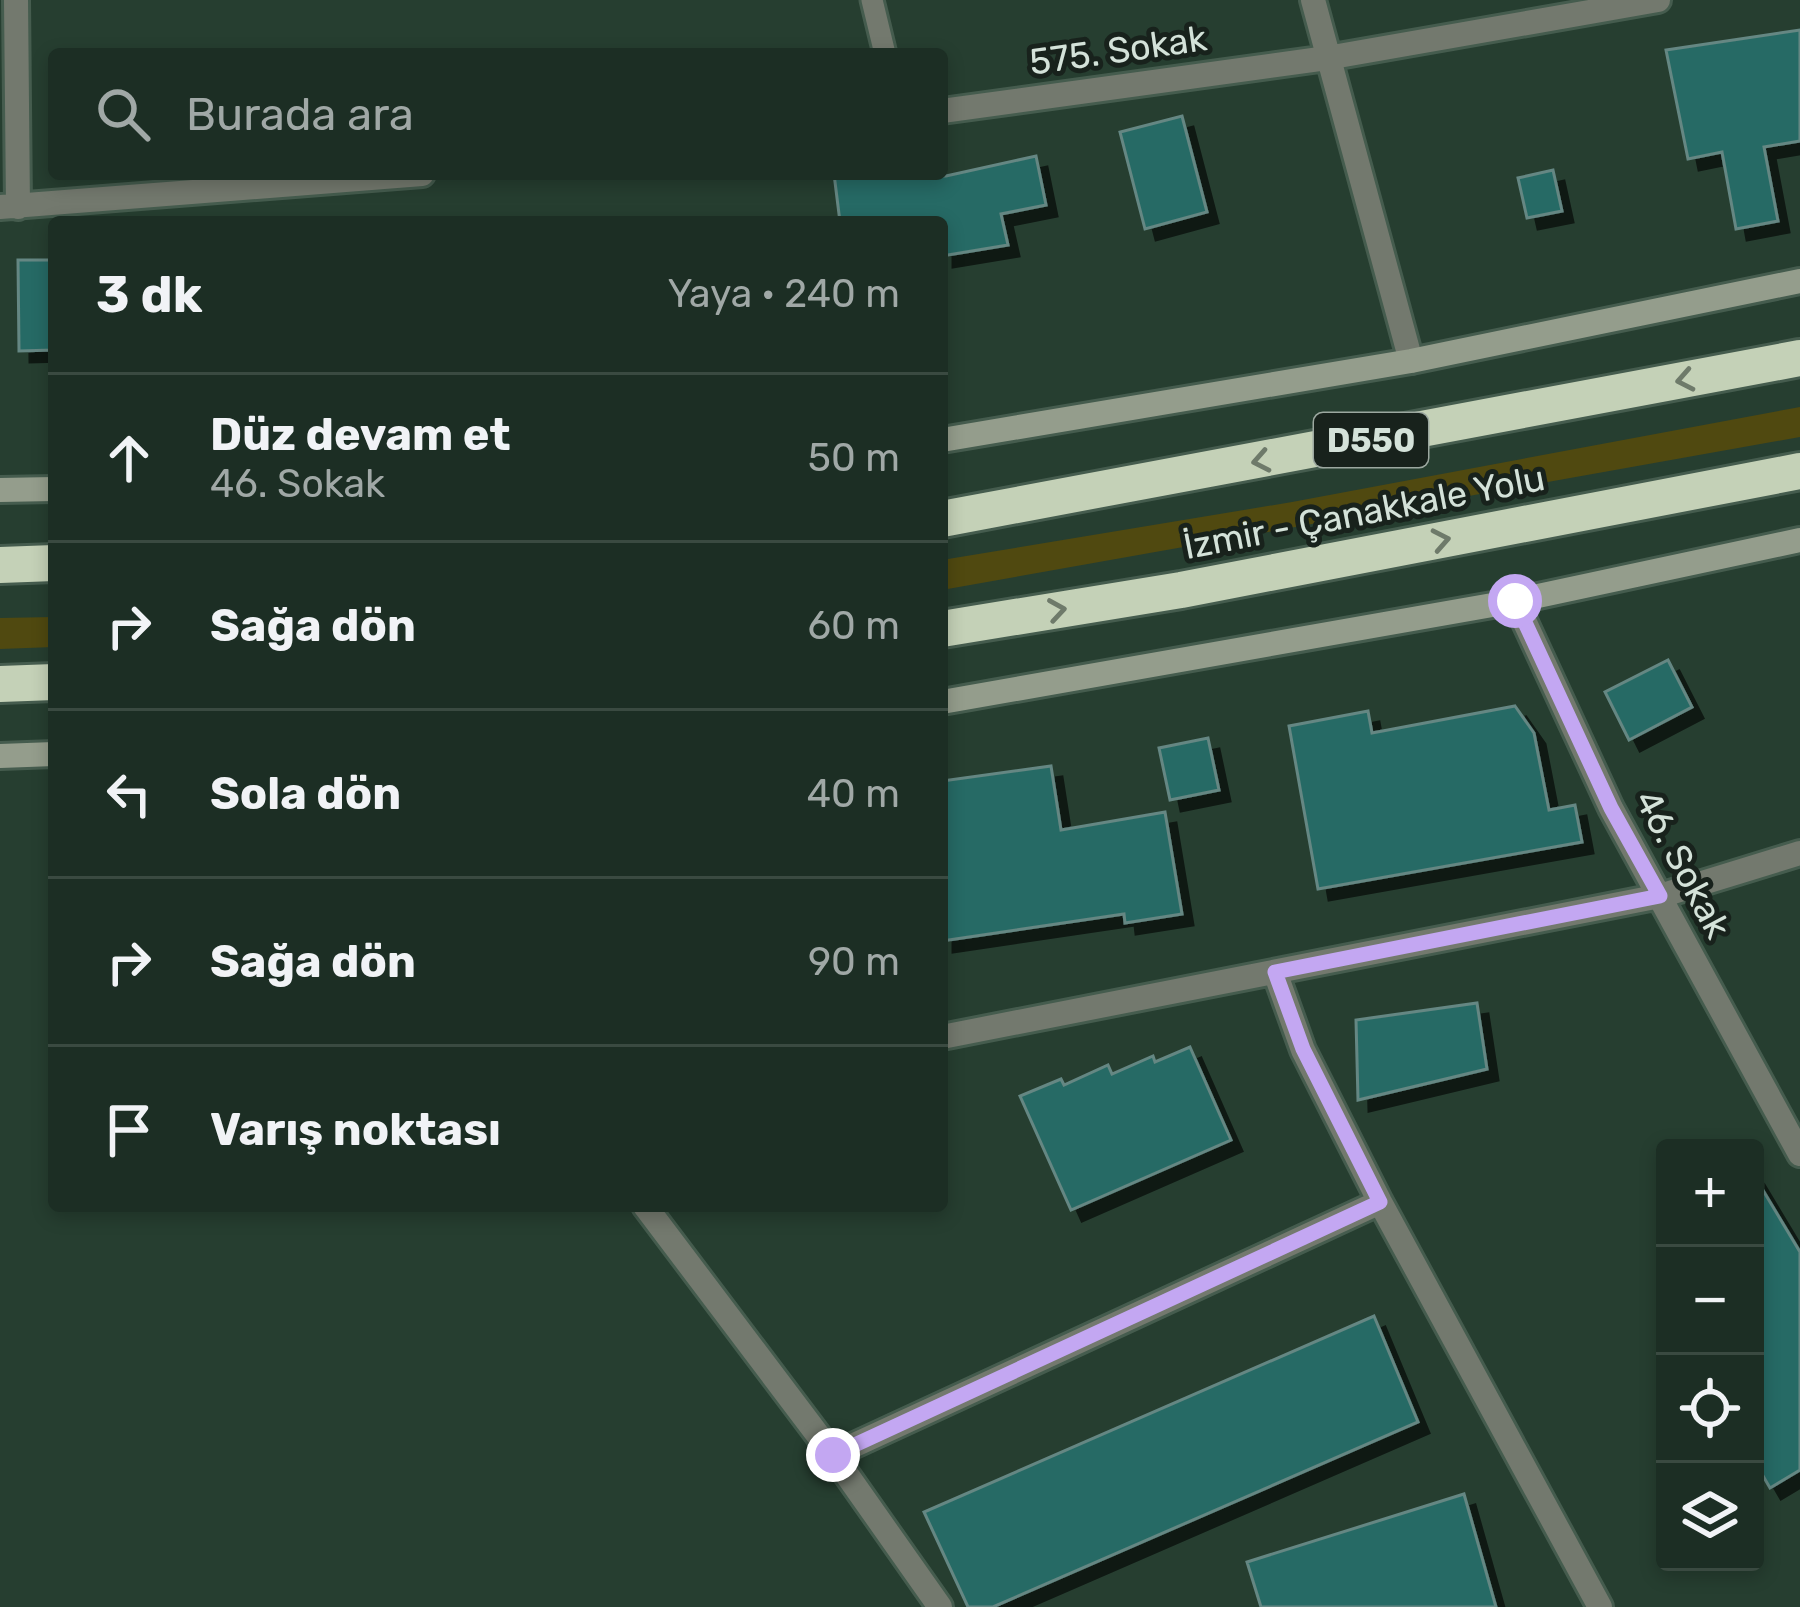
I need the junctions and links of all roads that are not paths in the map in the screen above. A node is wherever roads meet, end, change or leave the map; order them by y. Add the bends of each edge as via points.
1 (16, 0) edge
2 (872, 0) edge
3 (1313, 0) edge
4 (1658, 0) edge
5 (884, 48) edge
6 (1327, 58) junction
7 (948, 110) edge
8 (347, 180) edge
9 (9, 207) edge
10 (1800, 281) edge
11 (1800, 358) edge
12 (1411, 361) junction
13 (948, 439) edge
14 (1800, 471) edge
15 (48, 489) edge
16 (0, 490) edge
17 (948, 518) edge
18 (1800, 540) edge
19 (48, 563) edge
20 (0, 565) edge
21 (1515, 601) junction
22 (948, 628) edge
23 (48, 682) edge
24 (0, 684) edge
25 (948, 701) edge
26 (48, 754) edge
27 (0, 756) edge
28 (1800, 854) edge
29 (1660, 896) junction
30 (1275, 972) junction
31 (948, 1036) edge
32 (1800, 1154) edge
33 (1380, 1202) junction
34 (650, 1212) edge
35 (833, 1455) junction
36 (940, 1607) edge
37 (1600, 1607) edge

1 - 9 street
2 - 5 lane
3 - 6 street
4 - 6 street, 575. Sokak
6 - 7 street, 575. Sokak
6 - 12 street
8 - 9 street
10 - 12 main road
11 -> 17 highway, İzmir - Çanakkale Yolu / D550
12 - 13 main road
22 -> 14 highway, İzmir - Çanakkale Yolu
15 - 16 main road
18 - 21 main road
19 - 20 highway
21 - 25 main road
21 - 29 street, 46. Sokak
23 - 24 highway
26 - 27 main road
28 - 29 street
29 - 30 street
29 - 32 street, 46. Sokak
30 - 31 street
30 - 33 street via 1303,1049
33 - 35 street
33 - 37 street
34 - 35 street
35 - 36 street

